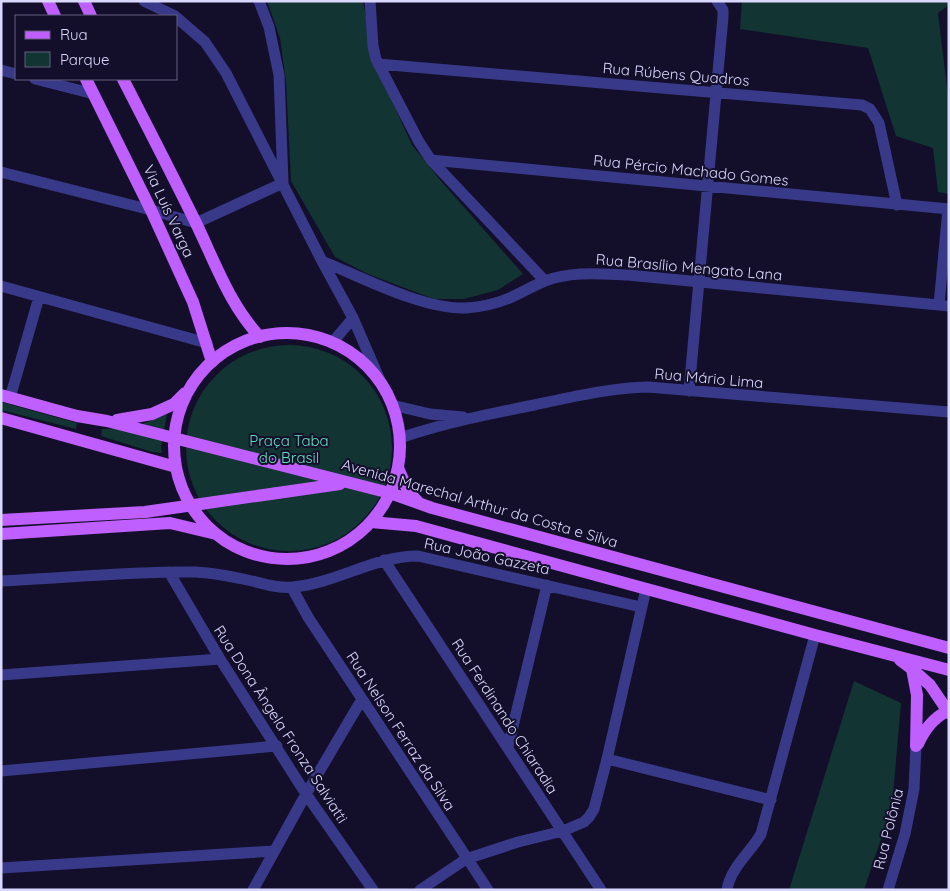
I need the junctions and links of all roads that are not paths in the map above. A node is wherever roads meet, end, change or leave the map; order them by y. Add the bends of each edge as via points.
1 (48, 1) edge
2 (84, 1) edge
3 (144, 1) edge
4 (259, 1) edge
5 (370, 1) edge
6 (718, 3) edge
7 (55, 15) edge
8 (91, 15) edge
9 (172, 15) edge
10 (178, 19) edge
11 (378, 64) junction
12 (1, 70) edge
13 (15, 74) edge
14 (39, 80) edge
15 (87, 80) edge
16 (124, 80) edge
17 (717, 92) junction
18 (94, 94) junction
19 (431, 160) junction
20 (1, 172) edge
21 (283, 183) junction
22 (708, 187) junction
23 (896, 205) junction
24 (949, 209) edge
25 (151, 210) junction
26 (196, 223) junction
27 (322, 261) junction
28 (545, 281) junction
29 (700, 282) junction
30 (1, 286) edge
31 (39, 296) junction
32 (944, 305) edge
33 (353, 318) junction
34 (260, 337) junction
35 (207, 343) junction
36 (332, 343) junction
37 (212, 362) junction
38 (382, 385) junction
39 (190, 388) junction
40 (689, 391) junction
41 (6, 397) edge
42 (392, 405) junction
43 (949, 412) edge
44 (1, 418) edge
45 (470, 418) junction
46 (93, 419) junction
47 (107, 420) junction
48 (174, 438) junction
49 (400, 438) junction
50 (87, 442) junction
51 (176, 467) junction
52 (398, 468) junction
53 (347, 482) junction
54 (181, 486) junction
55 (390, 493) junction
56 (418, 502) junction
57 (190, 504) junction
58 (162, 509) junction
59 (1, 520) edge
60 (371, 522) junction
61 (1, 534) edge
62 (215, 534) junction
63 (384, 560) junction
64 (169, 572) junction
65 (666, 572) junction
66 (1, 581) edge
67 (546, 585) junction
68 (292, 588) junction
69 (646, 589) junction
70 (660, 593) junction
71 (641, 608) junction
72 (815, 635) junction
73 (949, 648) edge
74 (892, 654) junction
75 (220, 659) junction
76 (912, 669) junction
77 (949, 670) edge
78 (1, 675) edge
79 (362, 699) junction
80 (948, 711) edge
81 (277, 746) junction
82 (916, 746) junction
83 (508, 747) junction
84 (607, 759) junction
85 (1, 771) edge
86 (306, 794) junction
87 (771, 800) junction
88 (563, 831) junction
89 (274, 851) junction
90 (466, 859) junction
91 (1, 868) edge
92 (253, 890) edge
93 (373, 890) edge
94 (420, 890) edge
95 (488, 890) edge
96 (601, 890) edge
97 (727, 890) edge
98 (888, 890) edge

1 - 7 main road
2 - 8 main road
3 - 9 street
4 - 21 street via 269,27 279,75
5 - 11 street via 373,46
6 - 17 street via 724,17
10 - 21 street via 205,42 226,73
11 - 17 street, Rua Rúbens Quadros
11 - 19 street
12 - 13 street
14 - 18 street
15 - 18 main road, Via Luís Varga
16 - 26 main road, Via Luís Varga
17 - 22 street
17 - 23 street, Rua Rúbens Quadros via 870,109 879,124
18 - 25 main road, Via Luís Varga
19 - 22 street, Rua Pércio Machado Gomes
19 - 28 street
20 - 25 street
21 - 26 street
21 - 27 street
22 - 23 street, Rua Pércio Machado Gomes
22 - 29 street
23 - 24 street, Rua Pércio Machado Gomes
24 - 32 street
25 - 26 street
25 - 35 main road, Via Luís Varga via 193,302
26 - 34 main road, Via Luís Varga via 229,296
27 - 28 street, Rua Brasílio Mengato Lana via 441,307 466,308 506,300
27 - 33 street
28 - 29 street, Rua Brasílio Mengato Lana via 584,273
29 - 32 street, Rua Brasílio Mengato Lana
29 - 40 street
30 - 31 street
31 - 35 street
31 - 41 street
33 - 36 street
33 - 38 street
34 - 36 main road via 297,334
34 - 37 main road via 227,351
35 - 37 main road, Via Luís Varga
36 - 38 main road via 357,358
37 - 39 main road
38 - 42 main road
39 - 47 main road via 174,404 152,414
39 - 48 main road via 179,412
40 - 43 street, Rua Mário Lima
40 - 45 street, Rua Mário Lima via 648,387 602,391
41 - 46 main road, Avenida Marechal Arthur da Costa e Silva
42 - 45 street, Rua Mário Lima via 430,414
42 - 49 main road
44 - 50 main road
45 - 49 street, Rua Mário Lima
46 - 47 main road, Avenida Marechal Arthur da Costa e Silva
46 - 50 main road
47 - 48 main road, Avenida Marechal Arthur da Costa e Silva
48 - 51 main road
48 - 53 main road, Avenida Marechal Arthur da Costa e Silva
49 - 52 main road
50 - 51 main road
51 - 54 main road
52 - 55 main road
52 - 56 main road via 408,491
53 - 55 main road, Avenida Marechal Arthur da Costa e Silva
53 - 57 main road
54 - 57 main road
54 - 58 main road via 173,500
55 - 56 main road, Avenida Marechal Arthur da Costa e Silva
55 - 60 main road
56 - 65 main road, Avenida Marechal Arthur da Costa e Silva
57 - 58 main road
57 - 62 main road
58 - 59 main road
60 - 62 main road via 341,545 305,558 267,557 240,548
60 - 69 main road via 416,526
61 - 62 main road via 170,523
63 - 67 street, Rua João Gazzeta via 418,556
63 - 68 street, Rua João Gazzeta via 322,582
63 - 83 street, Rua Ferdinando Chiaradia
64 - 66 street, Rua João Gazzeta
64 - 68 street, Rua João Gazzeta via 198,572
64 - 75 street, Rua Dona Ângela Fronza Salviatti
65 - 70 main road
65 - 73 main road, Avenida Marechal Arthur da Costa e Silva
67 - 71 street, Rua João Gazzeta
67 - 83 street
68 - 79 street, Rua Nelson Ferraz da Silva
69 - 70 main road
69 - 71 street
70 - 72 main road
71 - 84 street
72 - 74 main road
72 - 87 street
74 - 76 main road
74 - 77 main road
75 - 78 street
75 - 81 street, Rua Dona Ângela Fronza Salviatti
76 - 80 main road via 930,685
76 - 82 main road via 917,695
79 - 86 street
79 - 90 street, Rua Nelson Ferraz da Silva
80 - 82 main road via 933,720
81 - 85 street
81 - 86 street, Rua Dona Ângela Fronza Salviatti
82 - 98 street, Rua Polônia via 914,788 905,834
83 - 88 street, Rua Ferdinando Chiaradia
84 - 87 street
84 - 88 street via 594,809 584,822
86 - 89 street
86 - 93 street, Rua Dona Ângela Fronza Salviatti
87 - 97 street via 761,834 730,877
88 - 90 street
88 - 96 street, Rua Ferdinando Chiaradia
89 - 91 street
89 - 92 street
90 - 94 street
90 - 95 street, Rua Nelson Ferraz da Silva

